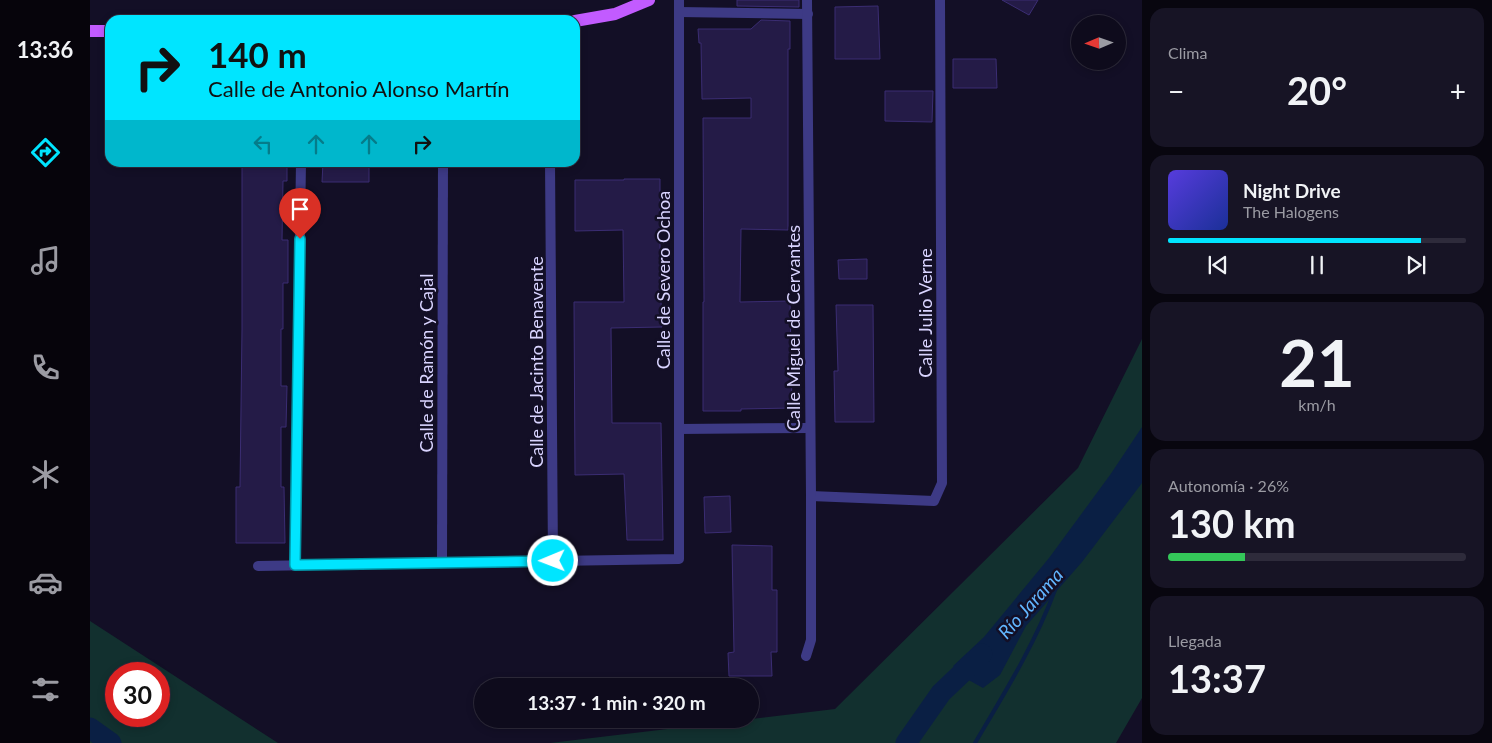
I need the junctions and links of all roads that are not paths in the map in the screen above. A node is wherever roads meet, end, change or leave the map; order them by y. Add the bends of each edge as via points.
1 (649, 0) edge
2 (679, 0) edge
3 (807, 0) edge
4 (940, 0) edge
5 (679, 12) junction
6 (808, 14) junction
7 (580, 20) edge
8 (90, 31) edge
9 (105, 31) edge
10 (301, 167) edge
11 (443, 167) edge
12 (550, 167) edge
13 (810, 428) junction
14 (679, 429) junction
15 (811, 496) junction
16 (553, 561) junction
17 (442, 563) junction
18 (295, 565) junction
19 (258, 566) dead end
20 (806, 656) dead end

1 - 7 main road via 615,14
2 - 5 street, Calle de Severo Ochoa
3 - 6 street, Calle Miguel de Cervantes
4 - 15 street, Calle Julio Verne via 942,483 934,501
5 - 6 street
5 - 14 street, Calle de Severo Ochoa
6 - 13 street, Calle Miguel de Cervantes
8 - 9 main road
10 - 18 street
11 - 17 street, Calle de Ramón y Cajal
12 - 16 street, Calle de Jacinto Benavente
13 - 14 street
13 - 15 street, Calle Miguel de Cervantes
14 - 16 street, Calle de Severo Ochoa via 679,559
15 - 20 street, Calle Miguel de Cervantes via 810,640
16 - 17 street
17 - 18 street
18 - 19 street

